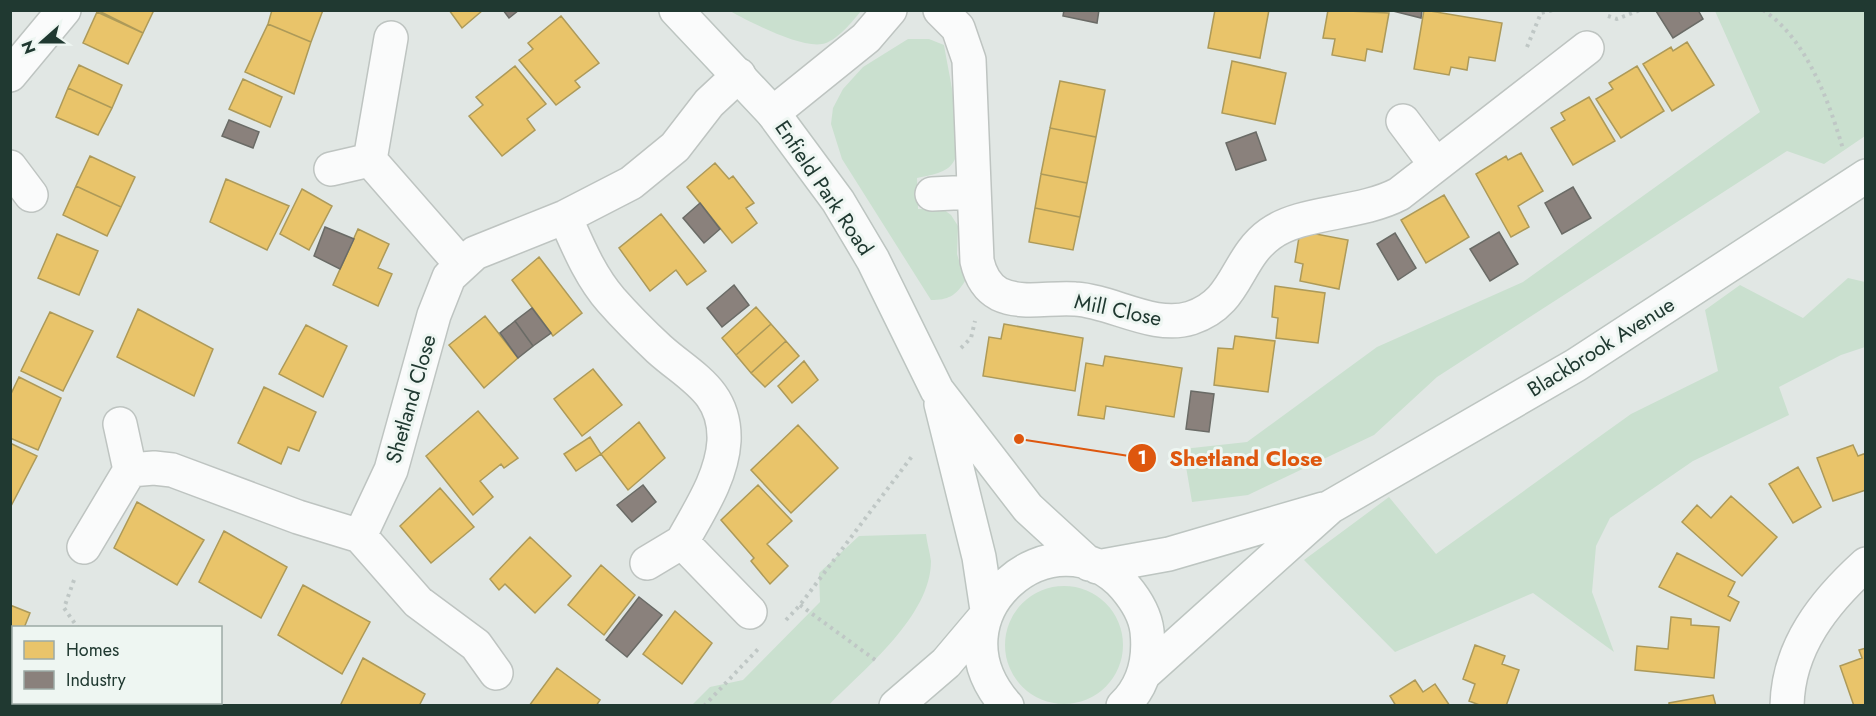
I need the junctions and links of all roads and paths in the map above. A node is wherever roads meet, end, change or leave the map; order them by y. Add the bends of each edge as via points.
1 (64, 10) edge
2 (676, 10) edge
3 (890, 10) edge
4 (940, 10) edge
5 (1640, 10) edge
6 (1763, 10) edge
7 (391, 38) dead end
8 (1590, 39) joint
9 (10, 75) edge
10 (739, 75) junction
11 (773, 113) junction
12 (1403, 121) dead end
13 (370, 159) junction
14 (1436, 165) junction
15 (1855, 166) edge
16 (10, 167) edge
17 (331, 169) dead end
18 (974, 192) junction
19 (932, 194) dead end
20 (31, 195) dead end
21 (565, 217) junction
22 (461, 264) junction
23 (937, 390) junction
24 (120, 424) dead end
25 (913, 455) dead end
26 (130, 470) junction
27 (1330, 507) junction
28 (360, 536) junction
29 (682, 542) junction
30 (84, 547) joint
31 (647, 563) dead end
32 (1866, 564) edge
33 (1093, 565) junction
34 (800, 605) junction
35 (750, 612) dead end
36 (986, 614) junction
37 (784, 622) dead end
38 (77, 626) edge
39 (769, 638) dead end
40 (879, 662) dead end
41 (496, 673) dead end
42 (1137, 692) edge
43 (704, 705) edge
44 (896, 705) edge
45 (1006, 705) edge
46 (1787, 705) edge

1 - 9 street
2 - 10 street, Enfield Park Road
3 - 11 street via 866,38
4 - 18 street, Mill Close via 958,28 969,60
5 - 8 path via 1617,19
6 - 15 path via 1788,32 1809,64
7 - 13 street
8 - 14 street, Mill Close
10 - 11 street, Enfield Park Road
10 - 21 street, Shetland Close via 709,104 675,147 648,171
11 - 23 street, Enfield Park Road via 838,201 873,260
12 - 14 street
13 - 17 street
13 - 22 street
14 - 18 street, Mill Close via 1385,202 1296,222 1271,233 1254,250 1223,300 1201,315 1174,321 1090,300 1019,299 998,293 984,280 976,261
15 - 27 street, Blackbrook Avenue via 1576,365
16 - 20 street
18 - 19 street
21 - 22 street, Shetland Close via 475,253
21 - 29 street via 584,261 611,300 660,350 689,371 708,391 721,414 724,441 720,465
22 - 28 street, Shetland Close via 441,293 392,470
23 - 33 street, Enfield Park Road via 1028,507
23 - 36 street, Enfield Park Road via 979,556
24 - 26 street
25 - 34 path
26 - 28 street via 172,470
26 - 30 street
27 - 33 street, Blackbrook Avenue via 1169,554
27 - 42 street, Blackbrook Avenue
28 - 41 street via 418,602 476,645
29 - 31 street
29 - 35 street
30 - 38 path via 64,608
32 - 46 street via 1821,610 1804,637
33 - 36 street via 1065,560 1041,564 1019,574 1006,584
33 - 42 street, Enfield Park Road via 1119,580 1136,599 1146,622 1149,648
34 - 37 path
34 - 40 path
36 - 44 street via 946,663
36 - 45 street via 980,643 983,669 994,692
39 - 43 path

